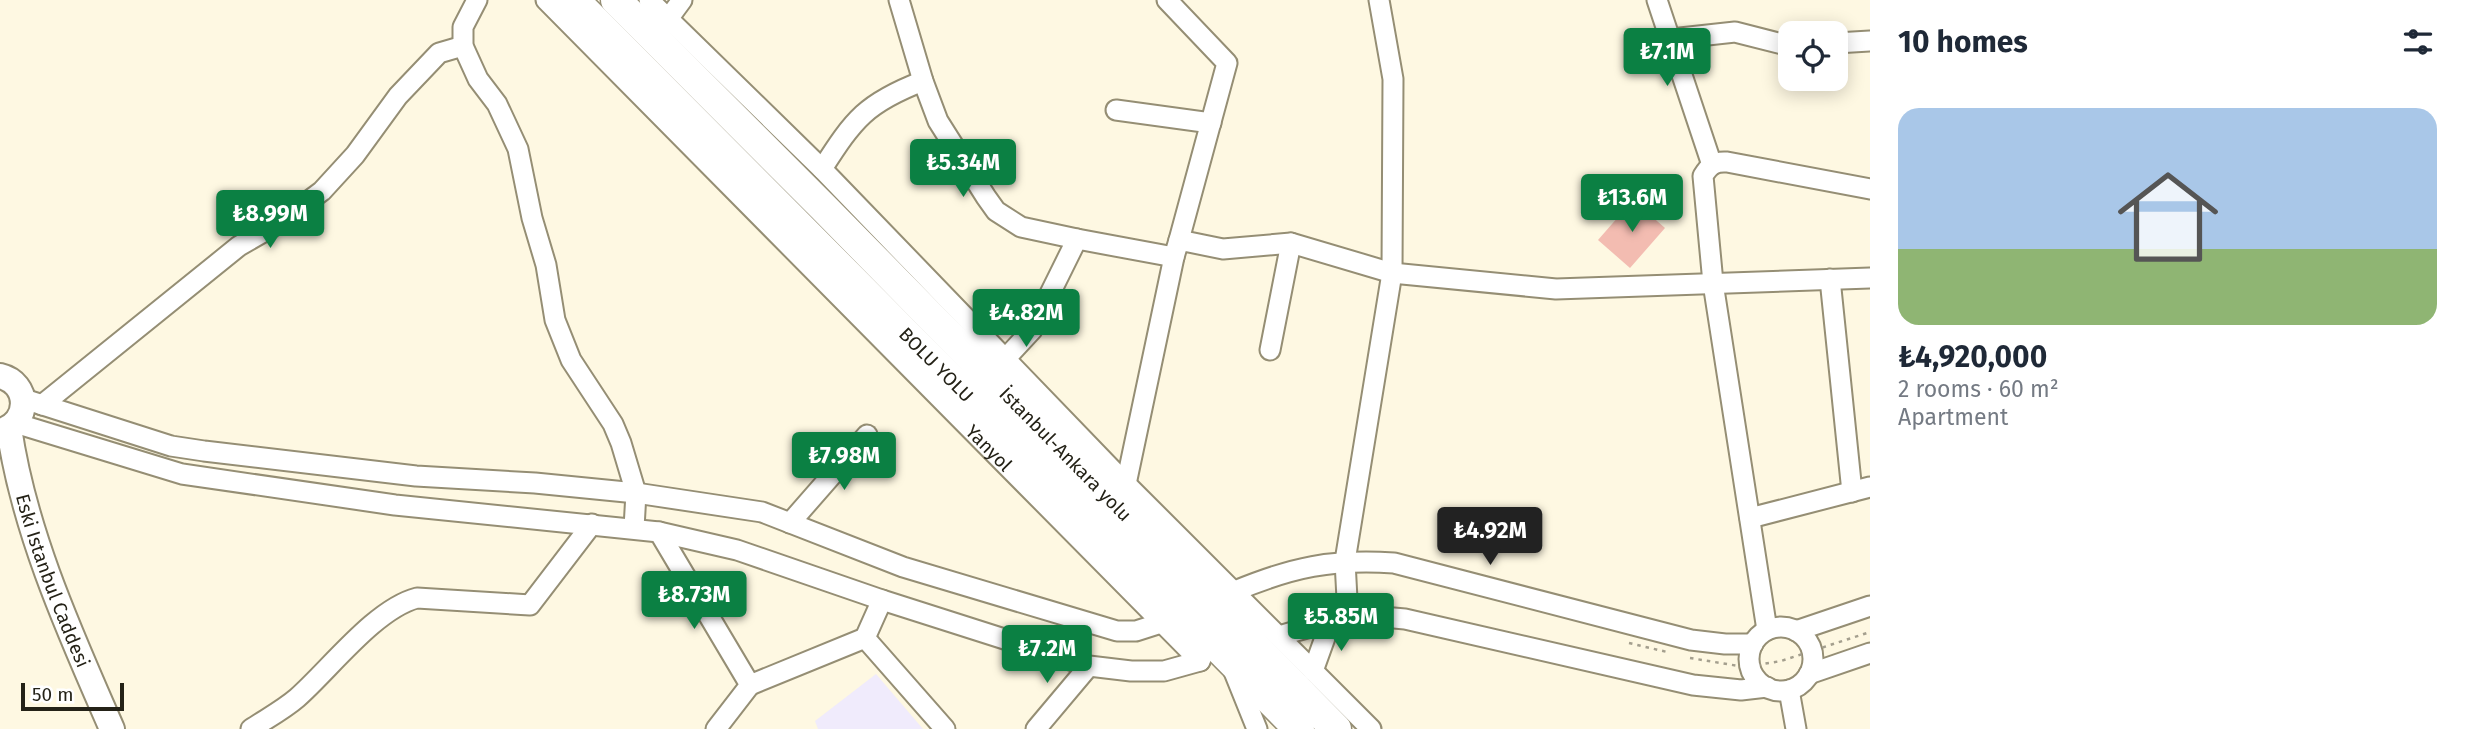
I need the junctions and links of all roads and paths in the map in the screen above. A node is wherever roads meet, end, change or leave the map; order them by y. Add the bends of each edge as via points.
1 (477, 0) edge
2 (546, 0) edge
3 (616, 0) edge
4 (649, 0) edge
5 (682, 0) edge
6 (899, 0) edge
7 (1167, 0) edge
8 (1379, 0) edge
9 (1657, 0) edge
10 (576, 11) edge
11 (668, 19) junction
12 (1671, 39) junction
13 (1870, 41) edge
14 (1848, 42) edge
15 (1778, 43) edge
16 (463, 46) junction
17 (923, 81) junction
18 (741, 92) junction
19 (1116, 110) dead end
20 (1211, 123) junction
21 (1712, 164) junction
22 (821, 169) junction
23 (1870, 189) edge
24 (823, 207) junction
25 (1077, 239) junction
26 (1292, 243) junction
27 (1176, 248) junction
28 (1392, 273) junction
29 (1870, 278) edge
30 (1830, 279) junction
31 (1713, 283) junction
32 (1270, 351) dead end
33 (1006, 358) junction
34 (1, 374) edge
35 (33, 402) junction
36 (8, 427) edge
37 (867, 435) dead end
38 (0, 469) edge
39 (1126, 484) junction
40 (1861, 489) edge
41 (636, 493) junction
42 (1750, 518) junction
43 (790, 523) junction
44 (592, 524) junction
45 (634, 528) junction
46 (659, 532) junction
47 (1345, 561) junction
48 (1236, 591) junction
49 (882, 600) junction
50 (1870, 606) edge
51 (1340, 619) junction
52 (1161, 623) junction
53 (1216, 628) junction
54 (1796, 631) junction
55 (1279, 636) junction
56 (1760, 637) junction
57 (865, 638) junction
58 (1870, 653) edge
59 (1199, 661) junction
60 (1088, 666) junction
61 (1313, 671) junction
62 (1809, 674) junction
63 (750, 685) junction
64 (1767, 687) junction
65 (1789, 690) junction
66 (98, 729) edge
67 (112, 729) edge
68 (251, 729) edge
69 (716, 729) edge
70 (945, 729) edge
71 (1036, 729) edge
72 (1257, 729) edge
73 (1298, 729) edge
74 (1306, 729) edge
75 (1336, 729) edge
76 (1371, 729) edge
77 (1796, 729) edge

1 - 16 street via 463,27
2 - 10 street, Yanyol
3 - 24 highway, İstanbul-Ankara yolu
4 - 11 street
5 - 11 street
6 - 17 street
7 - 20 street via 1227,63
8 - 28 street via 1393,79
9 - 12 street
10 - 52 street, Yanyol
10 - 73 highway, BOLU YOLU
11 - 18 street
12 - 15 street via 1735,32
12 - 21 street
13 - 14 street
16 - 35 street via 439,54 431,62 322,191 239,246
16 - 41 street via 518,149 555,320 571,360 613,424
17 - 22 street via 882,98 863,113
17 - 25 street via 943,129 996,211 1021,227
18 - 22 street
18 - 24 street
19 - 20 street
20 - 27 street
21 - 23 street via 1727,162
21 - 31 street via 1703,176
22 - 33 street
24 - 75 highway, İstanbul-Ankara yolu
25 - 27 street
25 - 33 street via 1032,330
26 - 27 street
26 - 28 street
26 - 32 street
27 - 39 street
28 - 31 street via 1556,289
28 - 47 street
29 - 30 street
30 - 31 street
30 - 40 street
31 - 42 street
33 - 39 street
34 - 35 main road
35 - 36 main road
35 - 41 street via 171,446 204,451 416,476
36 - 44 street via 182,474 395,505
36 - 67 main road, Eski Istanbul Caddesi via 32,525
37 - 43 street
38 - 66 main road via 38,586
39 - 48 street
40 - 42 street
41 - 43 street via 762,512
41 - 45 street
42 - 56 street
43 - 52 street via 903,567 1117,631
44 - 45 street
44 - 68 street via 530,605 417,598 404,602 385,613 295,700
45 - 46 street
46 - 49 street via 737,551
46 - 63 street
47 - 48 street via 1293,570
47 - 51 street
47 - 56 street via 1394,563 1691,640 1726,644
48 - 55 street
49 - 57 street
49 - 60 street
50 - 54 street
51 - 55 street
51 - 61 street
51 - 64 street via 1405,619 1693,685 1741,690
52 - 59 street, Yanyol
53 - 59 street
53 - 72 street
53 - 74 street
54 - 56 street via 1787,627
54 - 62 street via 1811,647
55 - 61 street
56 - 64 street via 1750,653 1751,666
57 - 63 street
57 - 70 street
58 - 62 street
59 - 60 street via 1164,671
60 - 71 street
61 - 76 street
62 - 65 street
63 - 69 street
64 - 65 street
65 - 77 street

